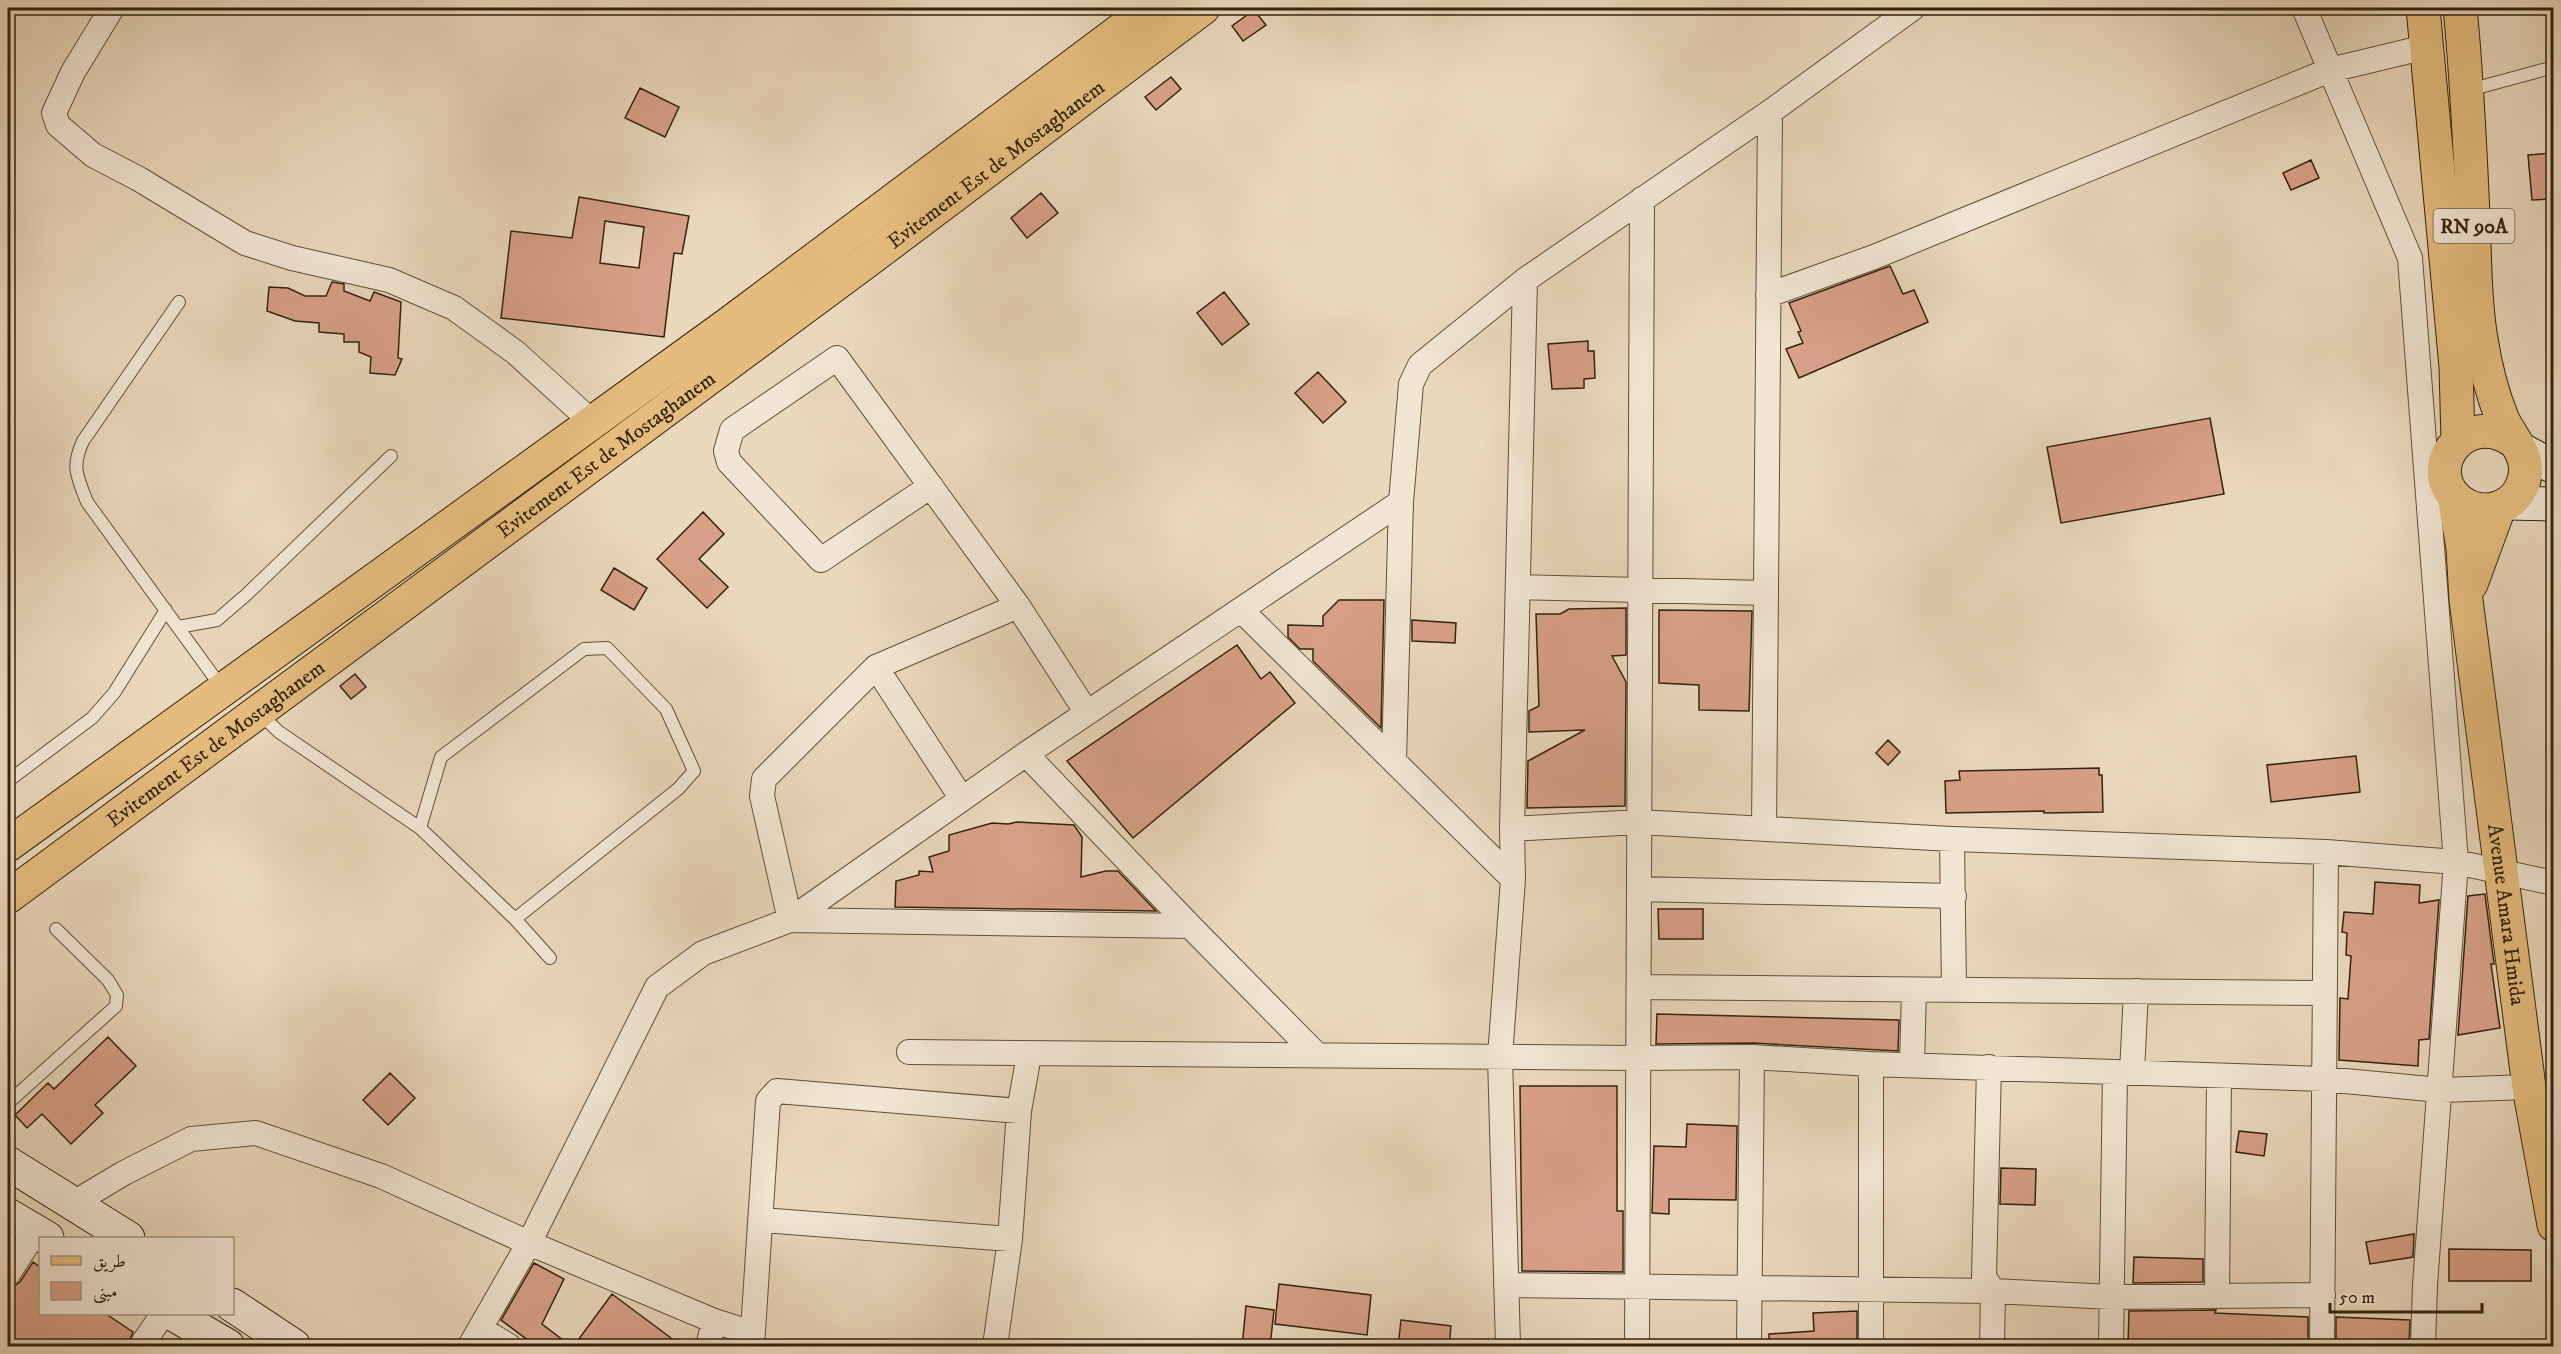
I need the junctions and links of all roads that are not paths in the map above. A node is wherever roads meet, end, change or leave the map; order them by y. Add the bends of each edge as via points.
1 (112, 8) edge
2 (1150, 8) edge
3 (1203, 8) edge
4 (1914, 8) edge
5 (2304, 8) edge
6 (2423, 8) edge
7 (2460, 8) edge
8 (2426, 47) junction
9 (2553, 68) edge
10 (2330, 70) junction
11 (2468, 90) junction
12 (1770, 112) junction
13 (1642, 199) junction
14 (1525, 280) junction
15 (1768, 295) junction
16 (179, 302) dead end
17 (592, 422) junction
18 (2457, 441) junction
19 (2516, 444) junction
20 (391, 456) dead end
21 (2553, 467) edge
22 (931, 486) junction
23 (2443, 487) junction
24 (1401, 502) junction
25 (2553, 504) edge
26 (2504, 506) junction
27 (1518, 587) junction
28 (1640, 588) junction
29 (1766, 593) junction
30 (2466, 600) junction
31 (1018, 606) junction
32 (166, 610) junction
33 (1241, 610) junction
34 (178, 627) junction
35 (876, 667) junction
36 (223, 689) junction
37 (258, 712) junction
38 (1087, 713) junction
39 (1026, 754) junction
40 (1394, 761) junction
41 (8, 781) edge
42 (962, 799) junction
43 (1639, 822) junction
44 (420, 828) junction
45 (1512, 829) junction
46 (1764, 829) junction
47 (1952, 839) junction
48 (8, 845) edge
49 (2326, 852) junction
50 (2456, 862) junction
51 (2501, 873) junction
52 (1513, 879) junction
53 (2553, 883) edge
54 (1639, 889) junction
55 (1954, 896) junction
56 (8, 897) edge
57 (515, 919) junction
58 (790, 920) junction
59 (1190, 926) junction
60 (56, 929) dead end
61 (550, 958) dead end
62 (1639, 987) junction
63 (1914, 990) junction
64 (1954, 990) junction
65 (2136, 991) junction
66 (2324, 993) junction
67 (909, 1052) dead end
68 (1029, 1054) junction
69 (1317, 1055) junction
70 (1500, 1057) junction
71 (1752, 1057) junction
72 (1638, 1058) junction
73 (1871, 1064) junction
74 (1912, 1065) junction
75 (1989, 1067) junction
76 (2124, 1072) junction
77 (2219, 1076) junction
78 (2324, 1079) junction
79 (2529, 1087) junction
80 (2440, 1090) junction
81 (8, 1103) edge
82 (1019, 1111) junction
83 (8, 1162) edge
84 (72, 1204) junction
85 (8, 1215) edge
86 (761, 1220) junction
87 (2553, 1225) edge
88 (41, 1235) edge
89 (39, 1237) edge
90 (125, 1237) edge
91 (1010, 1239) junction
92 (529, 1243) junction
93 (8, 1274) edge
94 (1506, 1285) junction
95 (1637, 1287) junction
96 (1749, 1288) junction
97 (1871, 1289) junction
98 (1993, 1291) junction
99 (2323, 1295) junction
100 (2217, 1296) junction
101 (2111, 1297) junction
102 (234, 1306) edge
103 (162, 1315) edge
104 (175, 1315) edge
105 (714, 1321) junction
106 (476, 1338) edge
107 (752, 1340) edge
108 (141, 1347) edge
109 (228, 1347) edge
110 (294, 1347) edge
111 (509, 1347) edge
112 (708, 1347) edge
113 (995, 1347) edge
114 (1508, 1347) edge
115 (1637, 1347) edge
116 (1749, 1347) edge
117 (1871, 1347) edge
118 (1992, 1347) edge
119 (2110, 1347) edge
120 (2322, 1347) edge
121 (2423, 1347) edge

1 - 17 street via 73,72 54,113 58,125 75,140 93,155 245,243 389,280 454,308 515,352
2 - 17 main road, Evitement Est de Mostaghanem
3 - 37 main road, Evitement Est de Mostaghanem
4 - 12 street
5 - 10 street
6 - 8 main road, RN 90A
7 - 11 main road, RN 90A
8 - 10 street
8 - 18 main road, RN 90A via 2456,368
9 - 11 lane
10 - 15 street via 1874,257
10 - 23 street via 2410,258
11 - 19 main road, RN 90A via 2481,338 2497,401
12 - 13 street
12 - 15 street
13 - 14 street
13 - 28 street
14 - 24 street via 1420,365 1414,375
14 - 27 street
15 - 29 street
16 - 32 lane via 83,441 76,456 75,472 87,501
17 - 36 main road, Evitement Est de Mostaghanem
18 - 19 main road via 2479,430 2502,433
18 - 23 main road via 2446,462
19 - 21 main road
19 - 26 main road via 2526,472 2518,494
20 - 34 lane via 217,620
22 - 22 street via 821,560 737,474 726,451 732,430 837,357
22 - 31 street
23 - 26 main road via 2475,509
23 - 30 main road, Avenue Amara Hmida via 2463,548
23 - 50 street
24 - 33 street
24 - 40 street
25 - 26 main road
26 - 30 main road, Avenue Amara Hmida via 2481,554
27 - 28 street
27 - 45 street
28 - 29 street
28 - 43 street
29 - 46 street
30 - 51 main road, Avenue Amara Hmida
31 - 35 street
31 - 38 street
32 - 34 lane
32 - 41 lane via 114,693 92,718
33 - 38 street
33 - 40 street
34 - 36 lane
35 - 42 street
35 - 58 street via 764,779 762,796
36 - 48 main road, Evitement Est de Mostaghanem
37 - 44 lane via 279,732
37 - 56 main road, Evitement Est de Mostaghanem
38 - 39 street
39 - 42 street
39 - 59 street
40 - 52 street
42 - 58 street
43 - 45 street
43 - 46 street
43 - 54 street
44 - 57 lane
44 - 57 lane via 441,757 584,649 607,648 666,709 694,771 678,789
45 - 52 street
46 - 47 street
47 - 49 street
47 - 55 street
49 - 50 street
49 - 66 street
50 - 51 street
50 - 80 street
51 - 53 street
51 - 79 main road, Avenue Amara Hmida
52 - 70 street
54 - 55 street
54 - 62 street
55 - 64 street
57 - 61 lane
58 - 59 street
58 - 92 street via 703,953 657,987
59 - 69 street
60 - 81 lane via 108,980 117,995 116,1006
62 - 63 street
62 - 72 street
63 - 64 street
63 - 74 street
64 - 65 street
65 - 66 street
65 - 76 street
66 - 78 street
67 - 68 street
68 - 69 street
68 - 82 street
69 - 70 street
70 - 72 street
70 - 94 street
71 - 72 street
71 - 73 street
71 - 96 street
72 - 95 street
73 - 74 street
73 - 97 street
74 - 75 street
75 - 76 street
75 - 98 street via 1984,1277
76 - 77 street
76 - 101 street
77 - 78 street
77 - 100 street
78 - 80 street
78 - 99 street
79 - 80 street
79 - 87 main road, Avenue Amara Hmida
80 - 121 street
82 - 86 street via 777,1091 768,1101
82 - 91 street
83 - 84 main road
84 - 90 main road
84 - 92 street via 191,1139 256,1133 381,1176
85 - 88 main road
86 - 91 street
86 - 107 street
89 - 93 street
91 - 113 street
92 - 105 street
92 - 106 street
94 - 95 street
94 - 114 street
95 - 96 street
95 - 115 street
96 - 97 street
96 - 116 street
97 - 98 street
97 - 117 street
98 - 101 street
98 - 118 street
99 - 100 street
99 - 120 street
100 - 101 street
101 - 119 street
102 - 110 main road
103 - 108 street
104 - 109 main road
105 - 107 street
105 - 112 street
106 - 111 street

